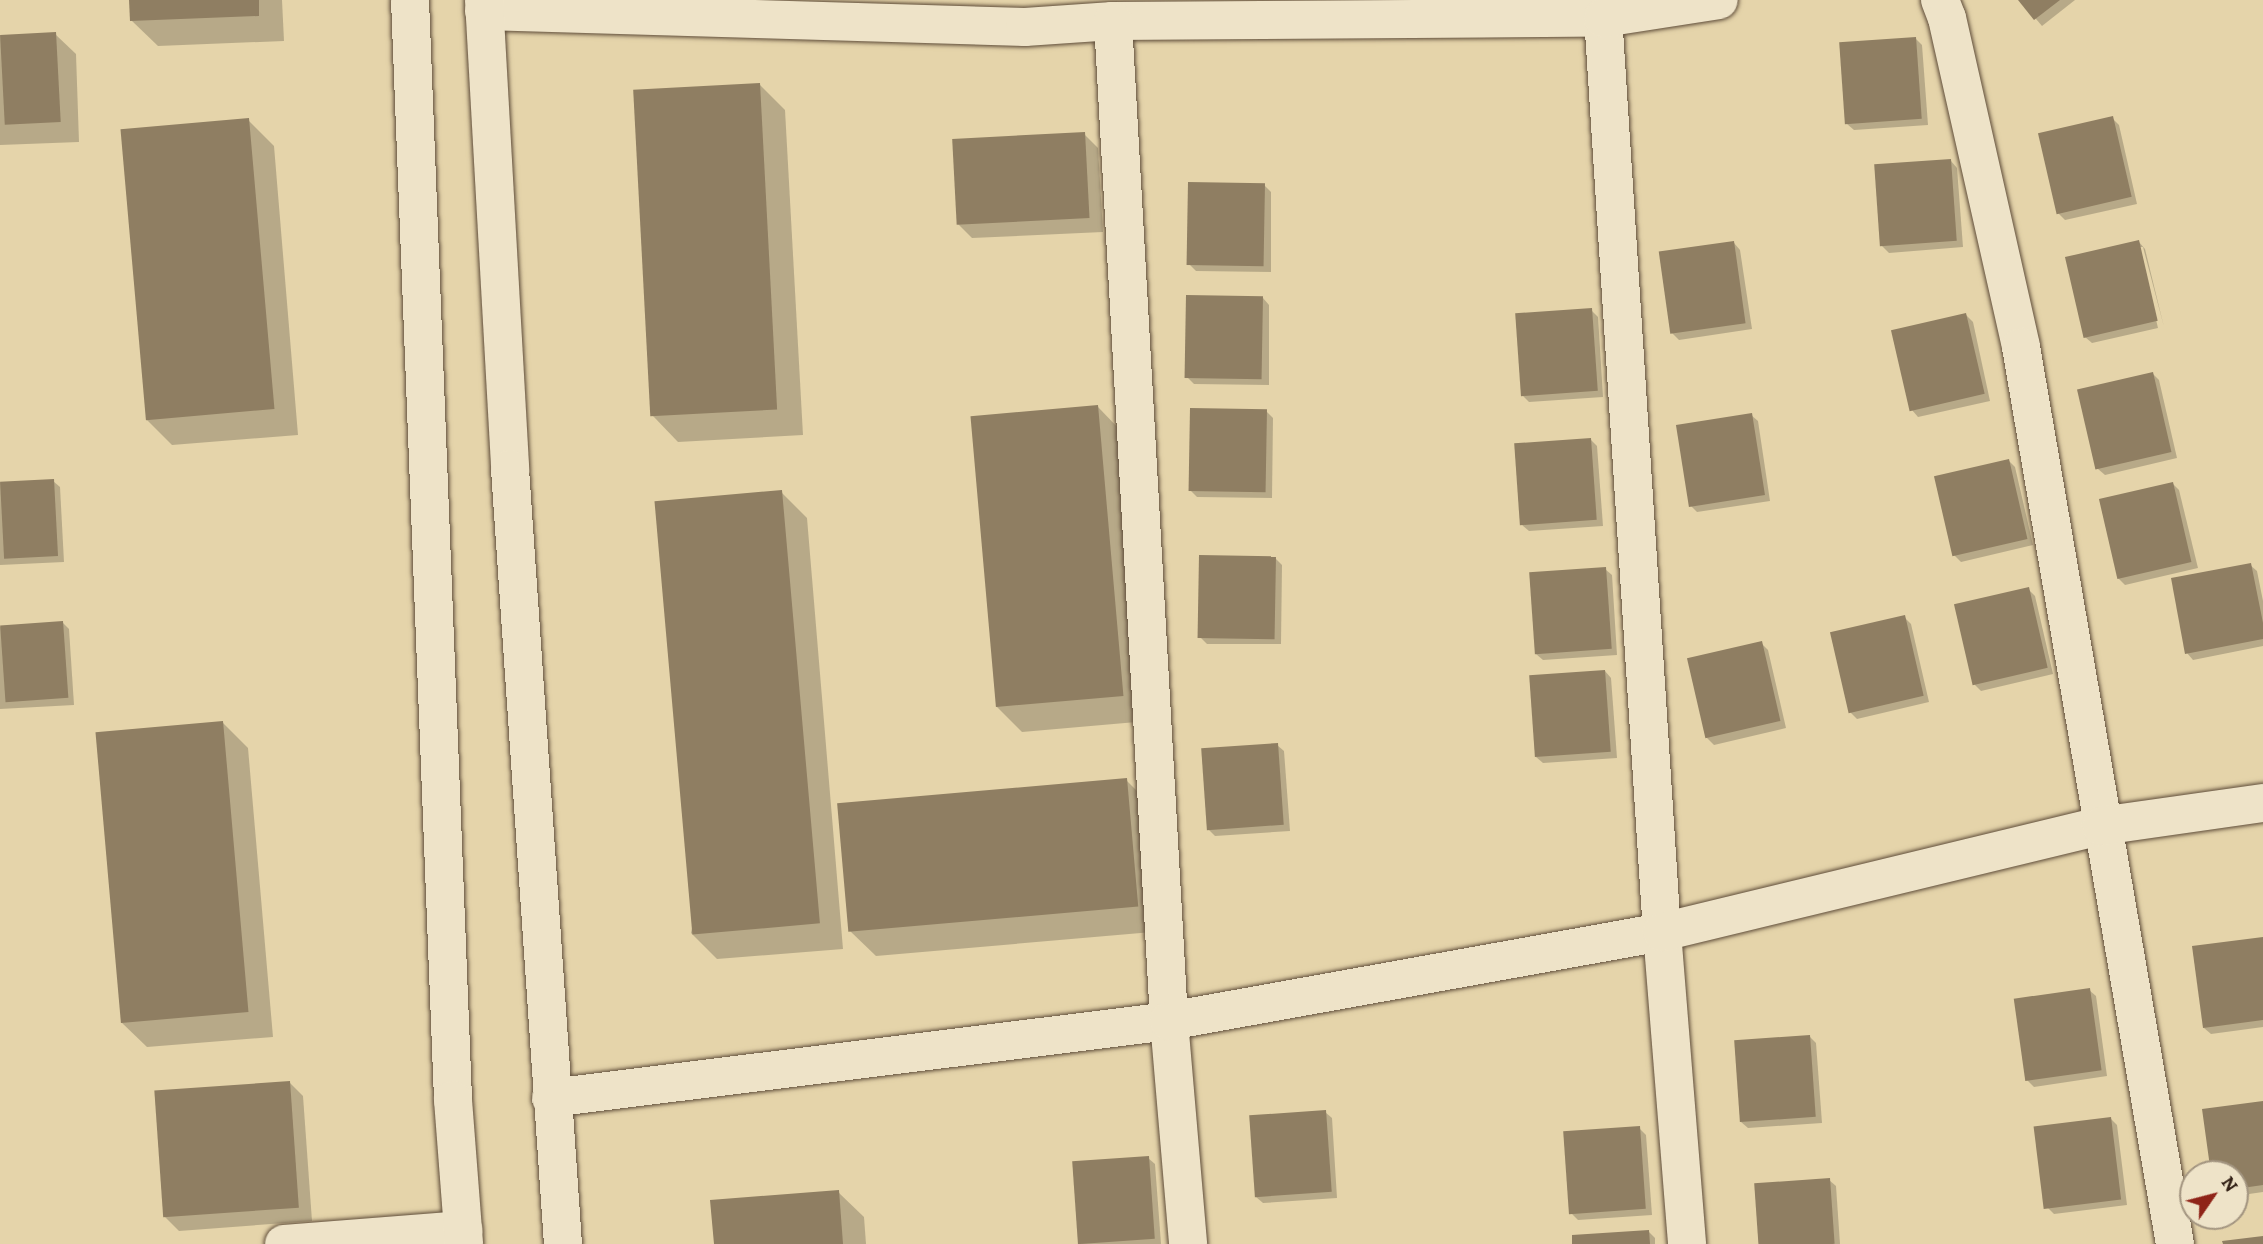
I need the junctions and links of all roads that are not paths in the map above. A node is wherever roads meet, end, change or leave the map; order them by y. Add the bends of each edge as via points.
1 (410, 0) edge
2 (1719, 0) edge
3 (1940, 0) edge
4 (484, 5) edge
5 (1603, 9) edge
6 (1026, 14) edge
7 (1113, 21) junction
8 (2263, 803) edge
9 (2101, 826) junction
10 (1662, 932) junction
11 (1169, 1021) junction
12 (551, 1098) junction
13 (464, 1237) edge
14 (284, 1244) edge
15 (563, 1244) edge
16 (1188, 1244) edge
17 (1687, 1244) edge
18 (2175, 1244) edge

1 - 13 street via 453,1100
2 - 5 street
3 - 9 street via 2021,347
4 - 6 street
4 - 12 street
5 - 7 street
5 - 10 street
6 - 7 street
7 - 11 street
8 - 9 street
9 - 10 street
9 - 18 street
10 - 11 street
10 - 17 street
11 - 12 street
11 - 16 street
12 - 15 street
13 - 14 street

